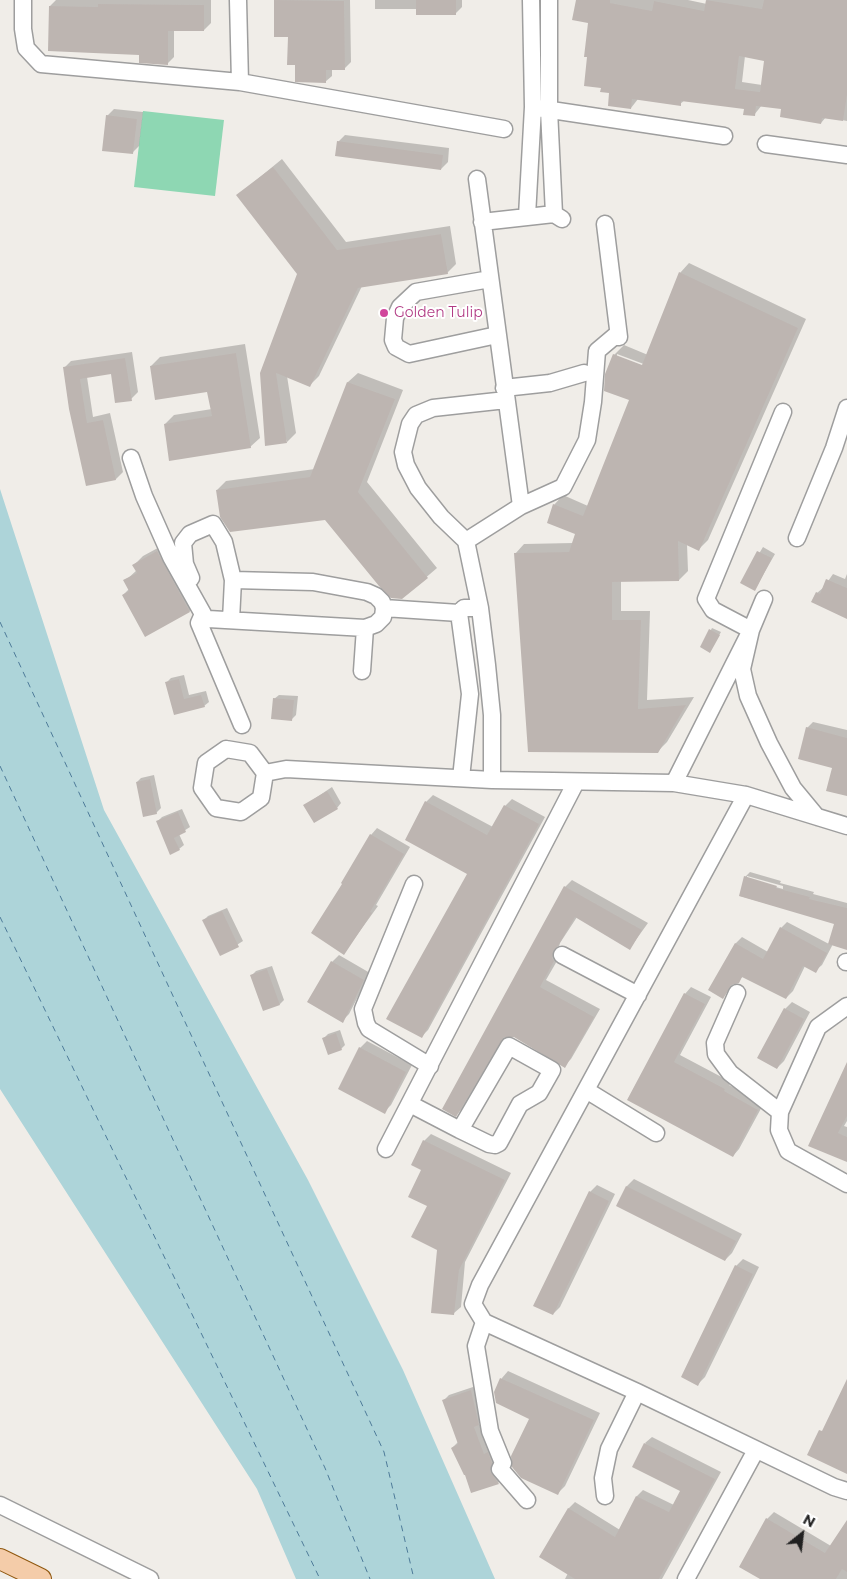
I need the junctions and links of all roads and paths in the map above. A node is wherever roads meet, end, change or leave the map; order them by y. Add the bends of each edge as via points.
1 (23, 0) edge
2 (238, 0) edge
3 (531, 0) edge
4 (549, 0) edge
5 (240, 82) junction
6 (541, 108) junction
7 (504, 129) dead end
8 (724, 136) dead end
9 (766, 144) dead end
10 (847, 155) edge
11 (477, 179) dead end
12 (527, 216) junction
13 (482, 222) junction
14 (605, 224) dead end
15 (490, 279) junction
16 (497, 335) junction
17 (584, 373) dead end
18 (505, 394) junction
19 (847, 408) edge
20 (783, 412) dead end
21 (131, 458) dead end
22 (521, 506) junction
23 (797, 538) dead end
24 (466, 541) junction
25 (233, 580) junction
26 (764, 599) dead end
27 (384, 608) junction
28 (480, 608) junction
29 (459, 613) junction
30 (231, 620) junction
31 (204, 621) junction
32 (365, 628) junction
33 (751, 630) junction
34 (362, 671) dead end
35 (242, 725) dead end
36 (265, 773) dead end
37 (461, 778) junction
38 (492, 780) junction
39 (576, 782) junction
40 (674, 783) junction
41 (746, 795) junction
42 (817, 818) junction
43 (847, 826) edge
44 (414, 884) dead end
45 (562, 955) dead end
46 (737, 993) dead end
47 (638, 995) junction
48 (847, 1006) edge
49 (430, 1066) junction
50 (586, 1090) junction
51 (410, 1104) junction
52 (780, 1112) junction
53 (460, 1130) junction
54 (656, 1133) dead end
55 (386, 1149) dead end
56 (847, 1184) edge
57 (484, 1322) junction
58 (637, 1392) junction
59 (756, 1450) junction
60 (847, 1491) edge
61 (605, 1496) dead end
62 (527, 1500) dead end
63 (0, 1505) edge
64 (0, 1559) edge
65 (41, 1579) edge
66 (150, 1579) edge
67 (686, 1579) edge

1 - 5 street via 26,48 42,64
2 - 5 street
3 - 6 street
4 - 6 street
5 - 7 street
6 - 8 street
6 - 12 street
6 - 12 street via 558,216
9 - 10 street
11 - 13 street
12 - 13 street
13 - 15 street
14 - 22 street via 619,337 616,335 597,351 587,440 563,487
15 - 16 street
15 - 16 street via 416,292 400,307 395,318 393,340 396,347 409,354
16 - 18 street
17 - 18 street
18 - 22 street
18 - 24 street via 433,408 416,415 410,424 403,452 406,465 418,488
19 - 23 street
20 - 33 street via 706,599 713,610
21 - 31 street via 171,557
22 - 24 street
24 - 28 street
25 - 27 street via 313,582 368,592 376,596
25 - 30 street
25 - 31 street via 224,542 213,524 190,534 183,543 185,564
26 - 33 street
27 - 29 street
27 - 32 street via 383,617
28 - 29 street via 464,608
28 - 38 street via 492,715
29 - 37 street via 470,694
30 - 31 street
30 - 32 street
31 - 35 street
32 - 34 street
33 - 40 street
33 - 42 street via 742,669 748,696 793,788
36 - 37 street via 286,769
37 - 38 street
38 - 39 street
39 - 40 street
39 - 49 street
40 - 41 street
41 - 42 street
41 - 47 street
42 - 43 street
44 - 49 street via 363,1009 369,1029
45 - 47 street
46 - 52 street via 715,1043 716,1054 730,1073
47 - 50 street
48 - 52 street via 818,1026
49 - 51 street
50 - 54 street
50 - 57 street via 480,1285 473,1304
51 - 53 street
51 - 55 street
52 - 56 street via 779,1130 788,1151
53 - 53 street via 510,1046 552,1070 542,1090 520,1104 499,1143 489,1144
57 - 58 street
57 - 62 street via 476,1346 490,1431 503,1463 500,1469
58 - 59 street
58 - 61 street via 609,1449 602,1478
59 - 60 street
59 - 67 street
63 - 66 street
64 - 65 main road

